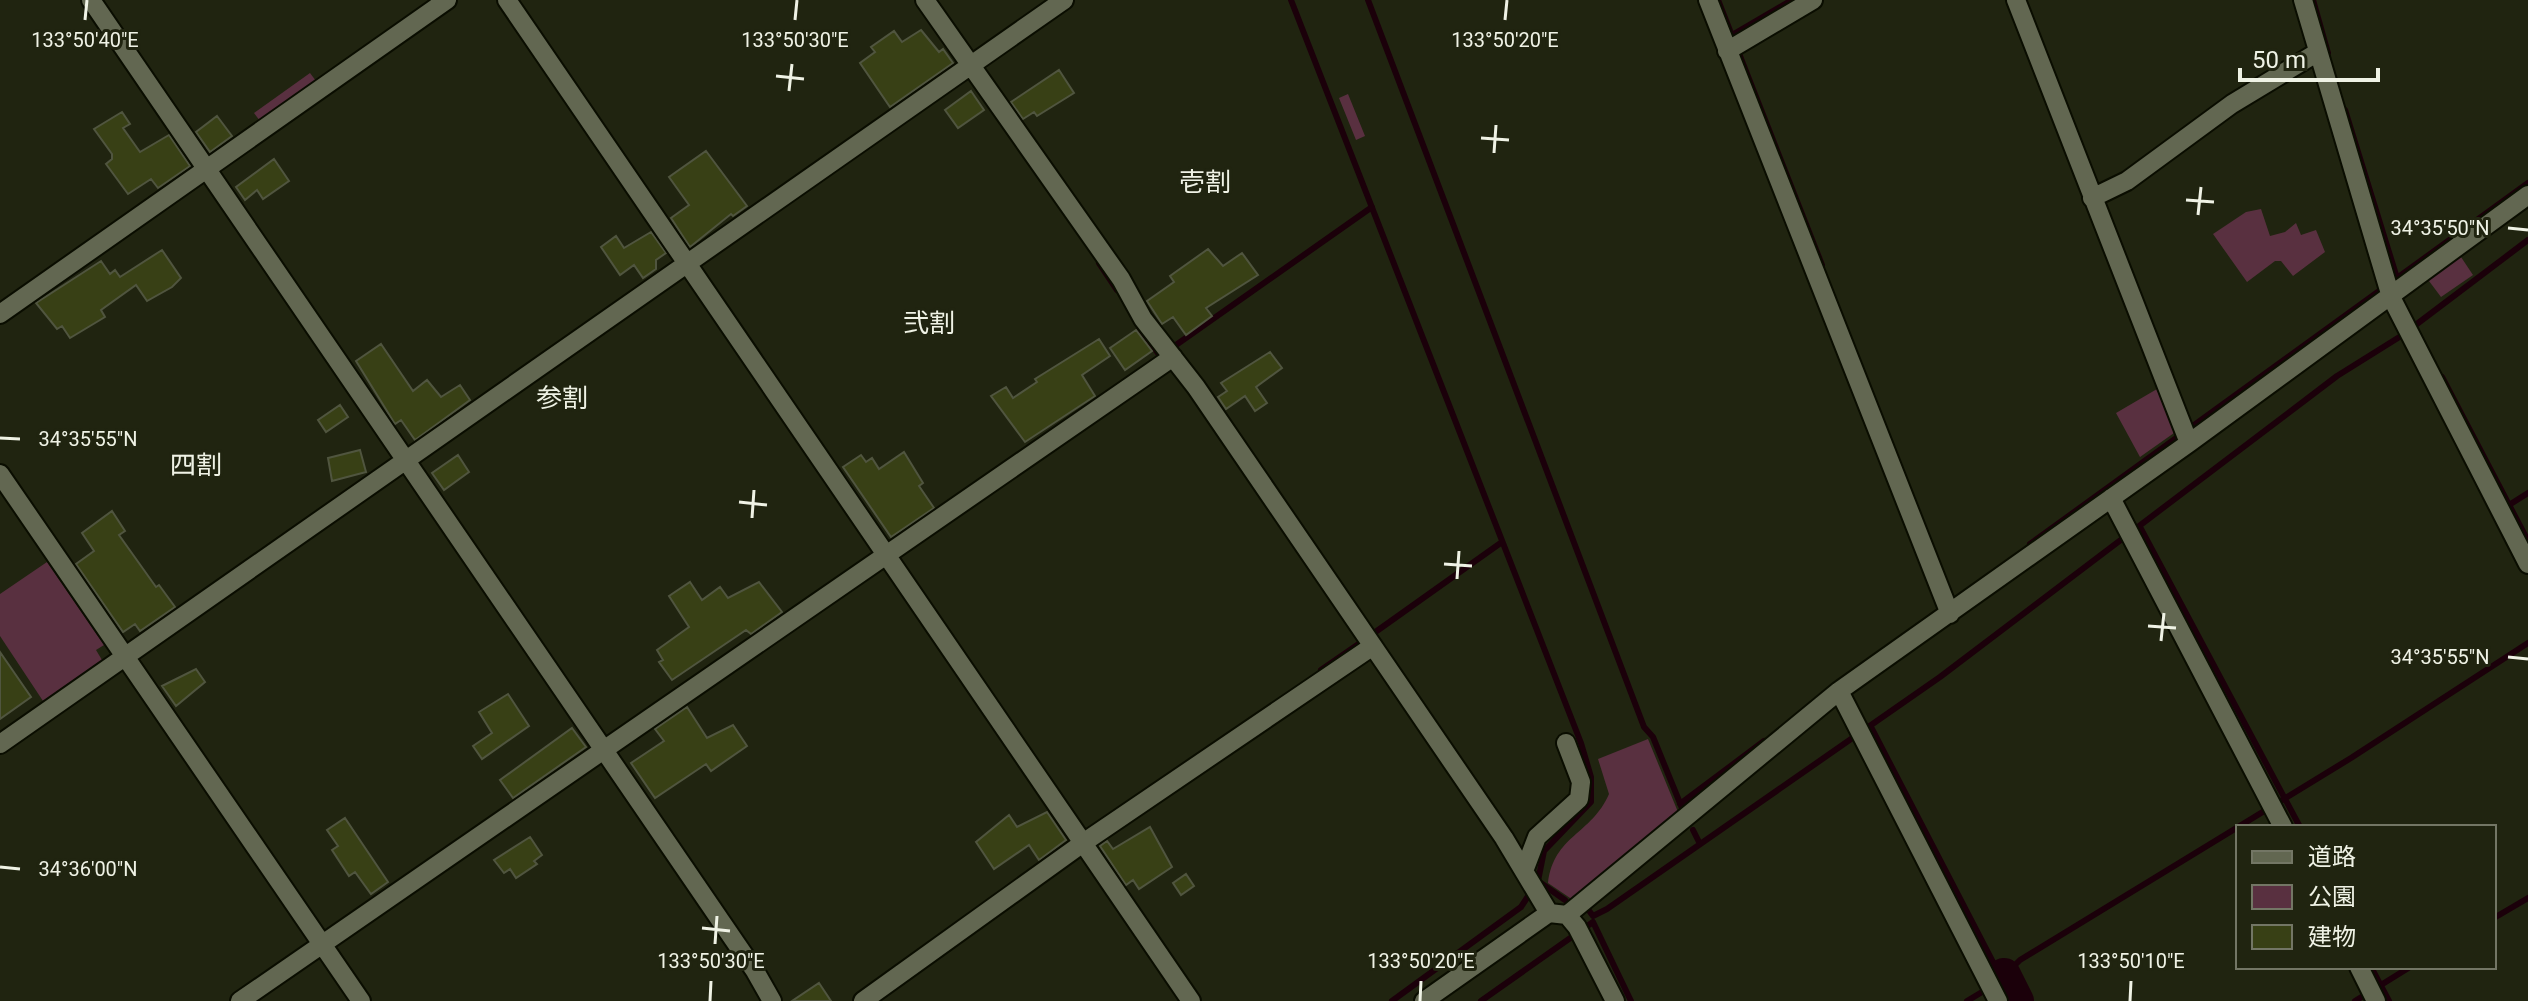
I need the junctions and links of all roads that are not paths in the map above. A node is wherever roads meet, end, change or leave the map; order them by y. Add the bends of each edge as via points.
1 (91, 0) edge
2 (447, 0) edge
3 (507, 0) edge
4 (925, 0) edge
5 (1064, 0) edge
6 (1708, 0) edge
7 (1813, 0) edge
8 (2016, 0) edge
9 (2303, 0) edge
10 (1733, 47) junction
11 (2318, 52) junction
12 (971, 67) junction
13 (203, 171) junction
14 (2528, 195) edge
15 (2092, 198) junction
16 (687, 259) junction
17 (2389, 289) junction
18 (0, 314) edge
19 (1166, 362) junction
20 (2186, 437) junction
21 (405, 460) junction
22 (0, 474) edge
23 (2111, 498) junction
24 (886, 555) junction
25 (2528, 564) edge
26 (1947, 609) junction
27 (1368, 649) junction
28 (123, 657) junction
29 (1839, 691) junction
30 (1566, 743) dead end
31 (0, 744) edge
32 (604, 749) junction
33 (2282, 825) edge
34 (1083, 843) junction
35 (1530, 881) junction
36 (1569, 923) junction
37 (318, 947) junction
38 (2360, 969) edge
39 (1994, 992) edge
40 (2374, 996) edge
41 (240, 1001) edge
42 (361, 1001) edge
43 (772, 1001) edge
44 (863, 1001) edge
45 (1191, 1001) edge
46 (1424, 1001) edge
47 (1615, 1001) edge

1 - 13 street
2 - 13 street
3 - 16 street
4 - 12 street
5 - 12 street
6 - 10 street
7 - 10 street
8 - 15 street
9 - 11 street
10 - 26 street
11 - 15 street via 2232,104 2127,181
11 - 17 street
12 - 16 street
12 - 19 street
13 - 18 street
13 - 21 street
14 - 17 street
15 - 20 street
16 - 21 street
16 - 24 street
17 - 20 street
17 - 25 street via 2406,332
19 - 24 street
19 - 27 street
20 - 23 street
21 - 28 street
21 - 32 street
22 - 28 street
23 - 26 street
23 - 33 street
24 - 32 street
24 - 34 street
26 - 29 street
27 - 34 street
27 - 35 street
28 - 31 street
28 - 37 street
29 - 36 street
29 - 39 street
30 - 35 street via 1581,782 1579,799 1537,837
32 - 37 street
32 - 43 street
34 - 44 street
34 - 45 street
35 - 36 street
36 - 46 street
36 - 47 street
37 - 41 street
37 - 42 street
38 - 40 street

